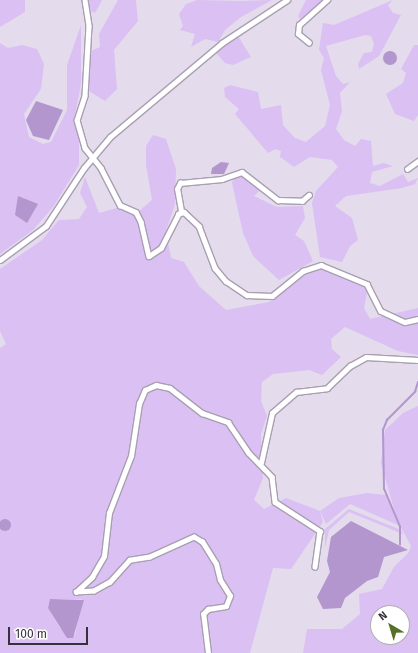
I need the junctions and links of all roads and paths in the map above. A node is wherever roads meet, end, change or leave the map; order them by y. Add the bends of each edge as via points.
1 (85, 0) edge
2 (287, 0) edge
3 (327, 0) edge
4 (309, 43) dead end
5 (92, 158) junction
6 (418, 161) edge
7 (408, 168) dead end
8 (309, 195) dead end
9 (181, 211) junction
10 (0, 260) edge
11 (418, 319) edge
12 (418, 360) edge
13 (260, 463) junction
14 (315, 566) dead end
15 (208, 653) edge

1 - 5 street via 89,26 85,96 77,120 85,148
2 - 5 street via 222,43 110,137
3 - 4 street via 299,25 298,34
5 - 9 street via 120,205 136,212 144,229 149,256 161,248
5 - 10 street via 46,226
6 - 7 street
8 - 9 street via 302,201 278,200 242,172 222,179 180,183 177,189
9 - 11 street via 199,226 215,268 226,281 247,295 272,296 303,271 321,265 367,284 381,311 405,322
12 - 13 street via 366,357 350,366 327,388 296,392 272,413
13 - 14 street via 272,477 275,502 320,531
13 - 15 street via 228,422 202,413 178,392 150,386 139,404 131,456 109,513 100,566 76,592 94,591 110,582 130,560 150,557 194,537 202,542 216,564 220,580 230,596 226,606 208,609 203,614

